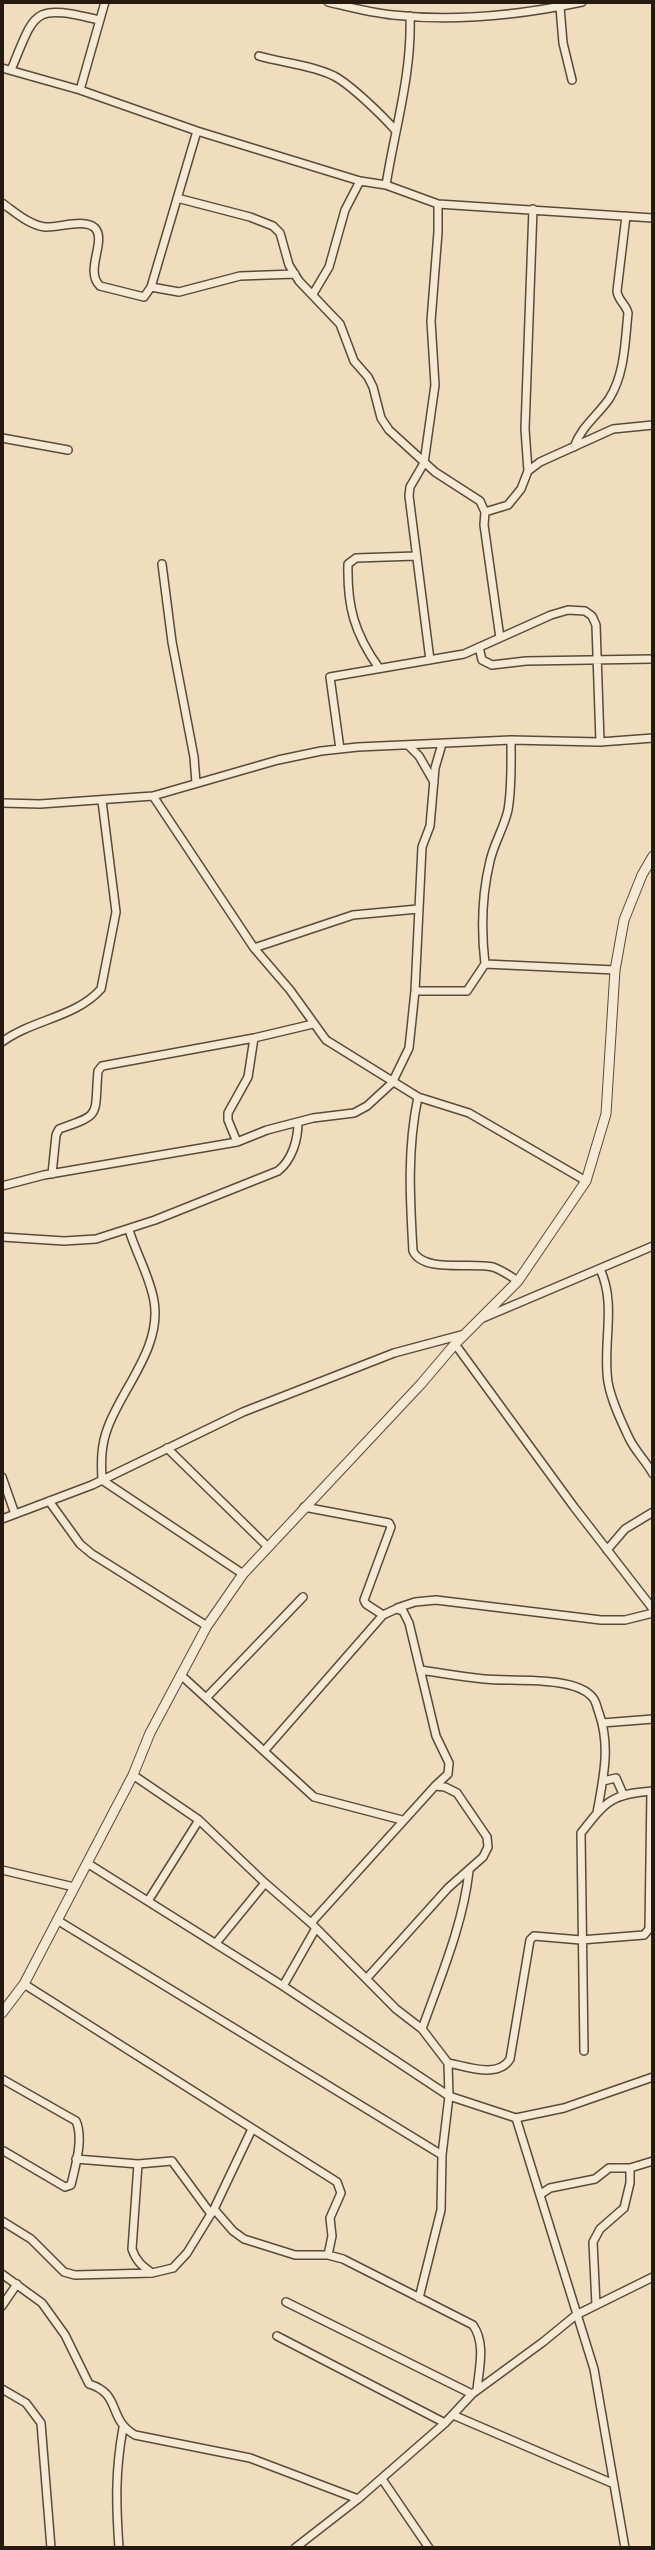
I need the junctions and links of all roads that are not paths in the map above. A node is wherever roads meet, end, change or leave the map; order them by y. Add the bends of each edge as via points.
1 (105, 2) edge
2 (328, 2) edge
3 (366, 2) edge
4 (582, 2) edge
5 (560, 7) junction
6 (371, 11) junction
7 (410, 16) junction
8 (99, 20) junction
9 (259, 56) dead end
10 (2, 68) edge
11 (11, 70) junction
12 (572, 80) dead end
13 (80, 90) junction
14 (197, 131) junction
15 (397, 131) junction
16 (360, 181) junction
17 (386, 185) junction
18 (177, 198) junction
19 (2, 203) edge
20 (438, 204) junction
21 (533, 209) junction
22 (626, 216) junction
23 (653, 218) edge
24 (295, 274) junction
25 (151, 288) junction
26 (313, 294) junction
27 (653, 425) edge
28 (2, 439) edge
29 (574, 447) junction
30 (68, 450) dead end
31 (424, 463) junction
32 (528, 471) junction
33 (485, 512) junction
34 (416, 556) junction
35 (162, 564) dead end
36 (500, 638) junction
37 (479, 647) junction
38 (653, 659) edge
39 (430, 660) junction
40 (598, 660) junction
41 (379, 668) junction
42 (653, 738) edge
43 (511, 740) junction
44 (600, 742) junction
45 (442, 744) junction
46 (408, 746) junction
47 (340, 749) junction
48 (434, 782) junction
49 (195, 783) junction
50 (153, 796) junction
51 (102, 801) junction
52 (2, 803) edge
53 (653, 856) edge
54 (418, 909) junction
55 (254, 948) junction
56 (485, 964) junction
57 (615, 970) junction
58 (415, 991) junction
59 (313, 1024) junction
60 (254, 1038) junction
61 (2, 1042) edge
62 (392, 1083) junction
63 (418, 1097) junction
64 (298, 1122) junction
65 (237, 1142) junction
66 (52, 1174) junction
67 (586, 1181) junction
68 (2, 1186) edge
69 (129, 1230) junction
70 (2, 1237) edge
71 (653, 1246) edge
72 (600, 1269) junction
73 (518, 1281) junction
74 (483, 1318) junction
75 (466, 1334) junction
76 (455, 1344) junction
77 (167, 1448) junction
78 (653, 1474) edge
79 (2, 1477) edge
80 (102, 1480) junction
81 (48, 1501) junction
82 (304, 1507) junction
83 (653, 1512) edge
84 (15, 1514) junction
85 (2, 1519) edge
86 (267, 1546) junction
87 (607, 1550) junction
88 (243, 1574) junction
89 (303, 1597) dead end
90 (396, 1609) junction
91 (653, 1611) edge
92 (383, 1615) junction
93 (207, 1626) junction
94 (420, 1670) junction
95 (182, 1676) junction
96 (207, 1697) junction
97 (653, 1719) edge
98 (602, 1723) junction
99 (265, 1750) junction
100 (133, 1775) junction
101 (603, 1781) junction
102 (435, 1786) junction
103 (652, 1791) edge
104 (623, 1794) junction
105 (597, 1813) junction
106 (199, 1820) junction
107 (402, 1820) junction
108 (87, 1863) junction
109 (2, 1870) edge
110 (469, 1871) junction
111 (265, 1883) junction
112 (74, 1887) junction
113 (149, 1901) junction
114 (57, 1920) junction
115 (313, 1926) junction
116 (581, 1940) junction
117 (216, 1943) junction
118 (367, 1978) junction
119 (24, 1984) junction
120 (283, 1986) junction
121 (2, 2012) edge
122 (422, 2029) junction
123 (584, 2051) dead end
124 (448, 2063) junction
125 (653, 2077) edge
126 (2, 2079) edge
127 (449, 2096) junction
128 (516, 2118) junction
129 (252, 2129) junction
130 (2, 2150) edge
131 (442, 2155) junction
132 (76, 2159) junction
133 (653, 2161) edge
134 (138, 2164) junction
135 (630, 2168) junction
136 (541, 2194) junction
137 (212, 2211) junction
138 (2, 2221) edge
139 (328, 2255) junction
140 (152, 2273) junction
141 (2, 2274) edge
142 (653, 2277) edge
143 (17, 2284) junction
144 (419, 2298) junction
145 (286, 2302) dead end
146 (596, 2305) junction
147 (2, 2306) edge
148 (576, 2315) junction
149 (277, 2336) dead end
150 (2, 2389) edge
151 (474, 2392) junction
152 (453, 2415) junction
153 (445, 2423) junction
154 (123, 2428) junction
155 (382, 2479) junction
156 (614, 2484) junction
157 (358, 2499) junction
158 (51, 2548) edge
159 (119, 2548) edge
160 (295, 2548) edge
161 (429, 2548) edge
162 (625, 2548) edge

1 - 8 street
2 - 6 street
3 - 6 street
4 - 5 street
5 - 7 street via 468,18
5 - 12 street
6 - 7 street
7 - 15 street via 411,45
8 - 11 street via 67,12 42,13 33,22
8 - 13 street
9 - 15 street via 337,78
10 - 11 street
11 - 13 street
13 - 14 street
14 - 16 street
14 - 18 street
15 - 17 street
16 - 17 street
16 - 26 street via 345,210 329,267
17 - 20 street
18 - 24 street via 273,226
18 - 25 street
19 - 25 street via 35,225 92,226 98,240 95,282 144,298
20 - 21 street
20 - 31 street via 431,321 435,385
21 - 22 street
21 - 32 street via 525,429
22 - 23 street
22 - 29 street via 617,291 628,313 623,356 610,398 582,429
24 - 25 street via 240,276 179,292
24 - 26 street
26 - 31 street via 340,324 354,361 373,387 381,418
27 - 29 street via 613,429
28 - 30 street
29 - 32 street
31 - 33 street via 480,501
31 - 34 street via 410,487
32 - 33 street via 508,505
33 - 36 street
34 - 39 street
34 - 41 street via 356,558 348,564 355,626
35 - 49 street
36 - 37 street
36 - 40 street via 551,615 585,611 596,625
37 - 39 street
37 - 40 street via 482,660 492,665
38 - 40 street
39 - 41 street
40 - 44 street
41 - 47 street via 330,677
42 - 44 street
43 - 44 street
43 - 45 street
43 - 56 street via 508,811 487,878
45 - 46 street
45 - 48 street
46 - 47 street
46 - 48 street
47 - 49 street
48 - 54 street via 430,826 422,846
49 - 50 street
50 - 51 street
50 - 55 street
51 - 52 street
51 - 61 street via 116,912 101,989 75,1010
53 - 57 street via 624,920
54 - 55 street via 353,915
54 - 58 street
55 - 59 street
56 - 57 street
56 - 58 street via 467,991
57 - 67 street via 606,1114
58 - 62 street via 409,1048
59 - 60 street
59 - 62 street via 326,1040
60 - 65 street via 248,1077 228,1113
60 - 66 street via 102,1066 95,1111 90,1118 59,1129 56,1135
62 - 63 street
62 - 64 street via 354,1113
63 - 67 street via 469,1113
63 - 73 street via 410,1156 416,1258 433,1264 491,1267
64 - 65 street
64 - 69 street via 294,1148 278,1171
65 - 66 street
66 - 68 street
67 - 73 street
69 - 70 street via 64,1241
69 - 80 street via 155,1302 154,1323 148,1346 107,1430
71 - 72 street
72 - 74 street
72 - 78 street via 610,1322 608,1384 629,1438
73 - 74 street
74 - 75 street
75 - 76 street
75 - 77 street via 394,1353 243,1412
76 - 82 street
76 - 87 street
77 - 80 street
77 - 86 street
79 - 84 street
80 - 81 street
80 - 88 street
81 - 84 street
81 - 93 street via 92,1554
82 - 86 street
82 - 92 street via 389,1523 364,1600
83 - 87 street via 625,1530
84 - 85 street
86 - 88 street
87 - 91 street
88 - 93 street
89 - 96 street
90 - 91 street via 436,1600 601,1620 625,1620
90 - 92 street
90 - 94 street via 409,1623
92 - 99 street
93 - 95 street
94 - 98 street via 579,1688 594,1698
94 - 102 street via 436,1737 450,1769
95 - 96 street
95 - 100 street via 150,1732
96 - 99 street
97 - 98 street
98 - 101 street via 606,1742
99 - 107 street via 314,1797
100 - 106 street
100 - 108 street
101 - 104 street via 616,1778
101 - 105 street
102 - 107 street
102 - 110 street via 457,1793 487,1837 484,1857
103 - 104 street
103 - 116 street via 649,1929 644,1935
104 - 105 street
105 - 116 street via 581,1833
106 - 111 street
106 - 113 street
107 - 115 street
108 - 112 street
108 - 113 street
109 - 112 street
110 - 118 street
110 - 122 street via 459,1920
111 - 115 street
111 - 117 street
112 - 114 street
113 - 117 street
114 - 119 street
114 - 131 street
115 - 118 street
115 - 120 street
116 - 123 street
116 - 124 street via 534,1936 530,1940 506,2065 492,2071
117 - 120 street
118 - 122 street
119 - 121 street
119 - 129 street
120 - 127 street
122 - 124 street
124 - 127 street
125 - 128 street via 565,2108
126 - 132 street via 76,2121
127 - 128 street
127 - 131 street
128 - 136 street
129 - 137 street
129 - 139 street via 341,2188 330,2218
130 - 132 street via 65,2186 71,2185
131 - 144 street via 441,2210
132 - 134 street
133 - 135 street
134 - 137 street via 172,2161
134 - 140 street via 132,2249
135 - 136 street via 608,2168 595,2179
135 - 146 street via 624,2208 600,2229 593,2242
136 - 148 street
137 - 139 street via 244,2239 295,2255
137 - 140 street via 173,2268
138 - 140 street via 31,2239 64,2272
139 - 144 street
141 - 143 street
142 - 146 street
143 - 147 street
143 - 154 street via 43,2303 89,2384 108,2395
144 - 151 street via 473,2325 480,2334
145 - 151 street
146 - 148 street
148 - 151 street
148 - 156 street via 600,2395
149 - 153 street
150 - 158 street via 26,2403 41,2423
151 - 152 street
152 - 153 street
152 - 156 street
153 - 155 street
154 - 157 street via 135,2435 250,2458
154 - 159 street via 114,2491
155 - 157 street
155 - 161 street
156 - 162 street
157 - 160 street

